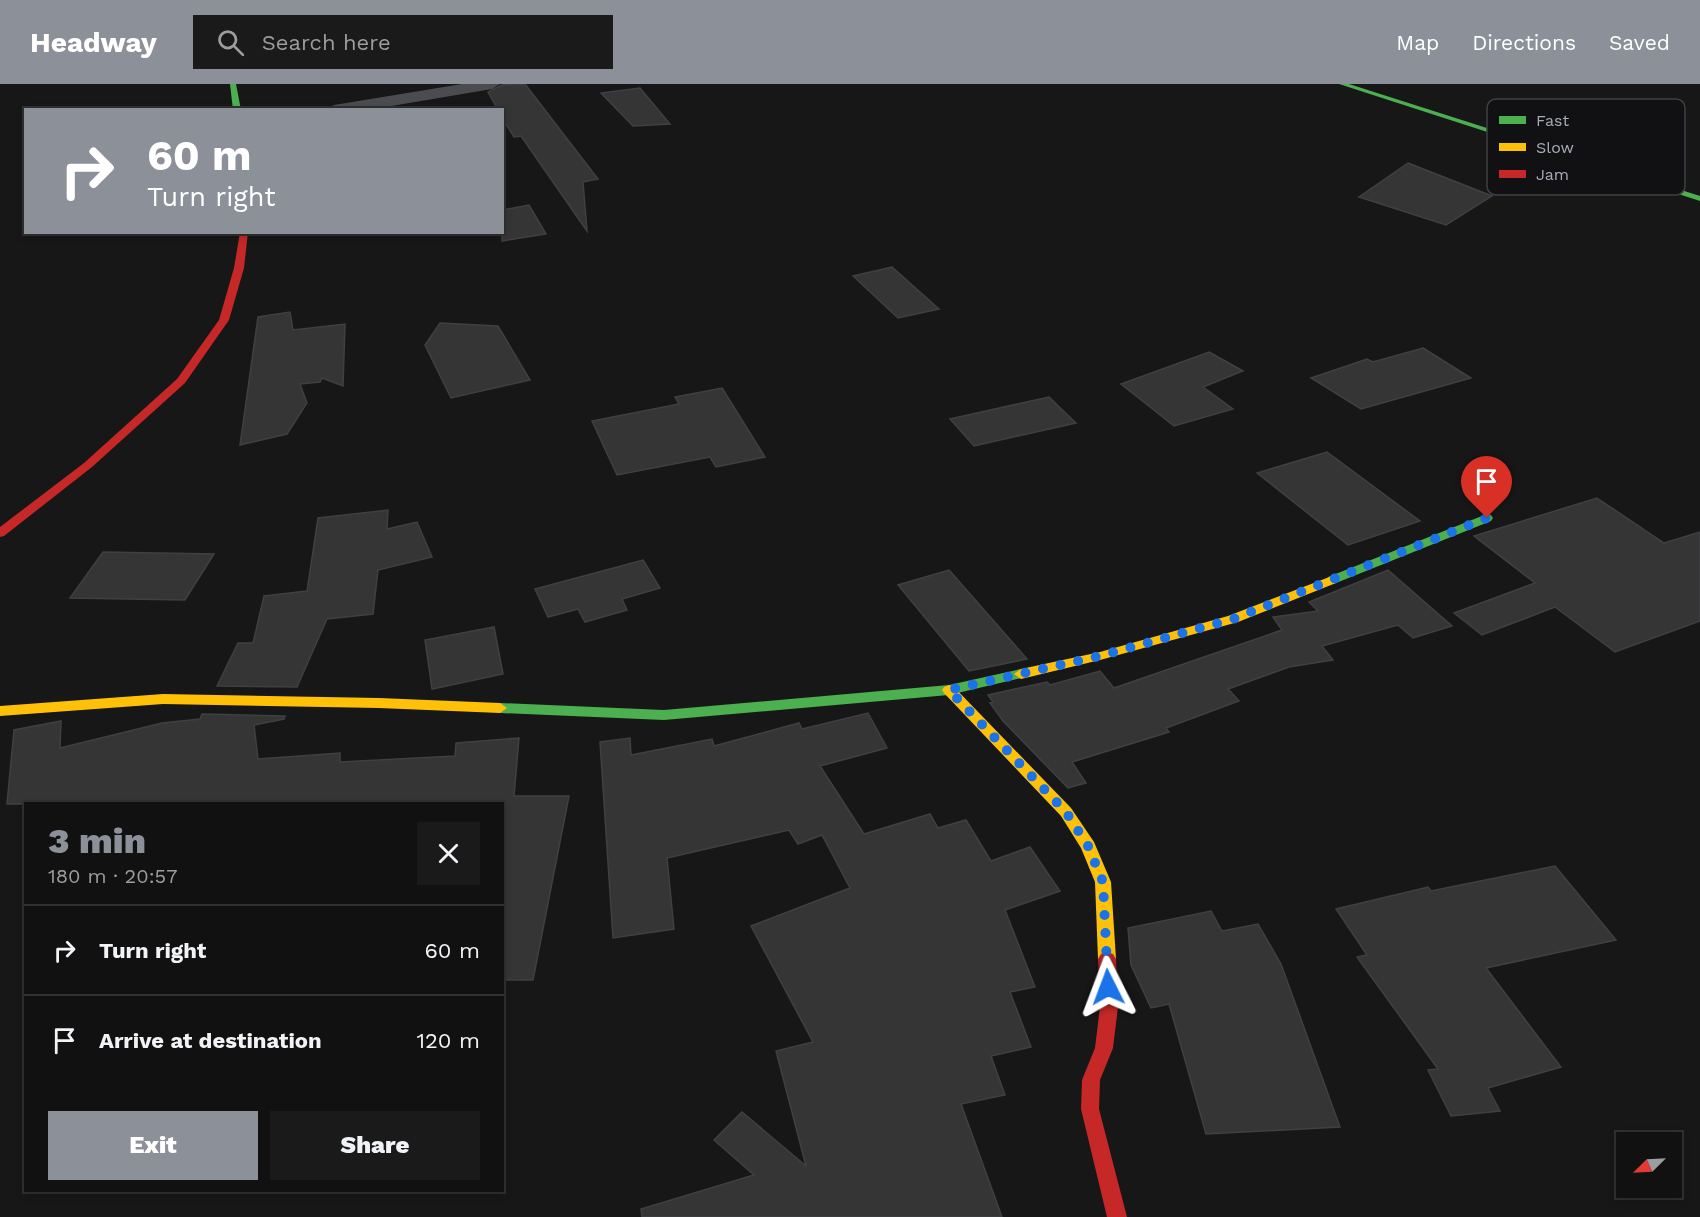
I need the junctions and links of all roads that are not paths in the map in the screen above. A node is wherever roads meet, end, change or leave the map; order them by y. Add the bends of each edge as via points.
1 (233, 84) edge
2 (492, 84) edge
3 (1342, 84) edge
4 (237, 108) edge
5 (346, 108) edge
6 (1487, 131) edge
7 (1685, 195) edge
8 (1700, 200) edge
9 (244, 234) edge
10 (1487, 518) dead end
11 (0, 533) edge
12 (949, 690) junction
13 (0, 711) edge
14 (1117, 1217) edge

1 - 4 street
2 - 5 street
3 - 6 street
7 - 8 street
9 - 11 street via 224,320 181,381 88,465
10 - 12 street via 1233,619 1100,656
12 - 13 street via 664,715 163,699
12 - 14 street via 1066,812 1088,846 1103,882 1109,1008 1104,1048 1091,1080 1090,1109

